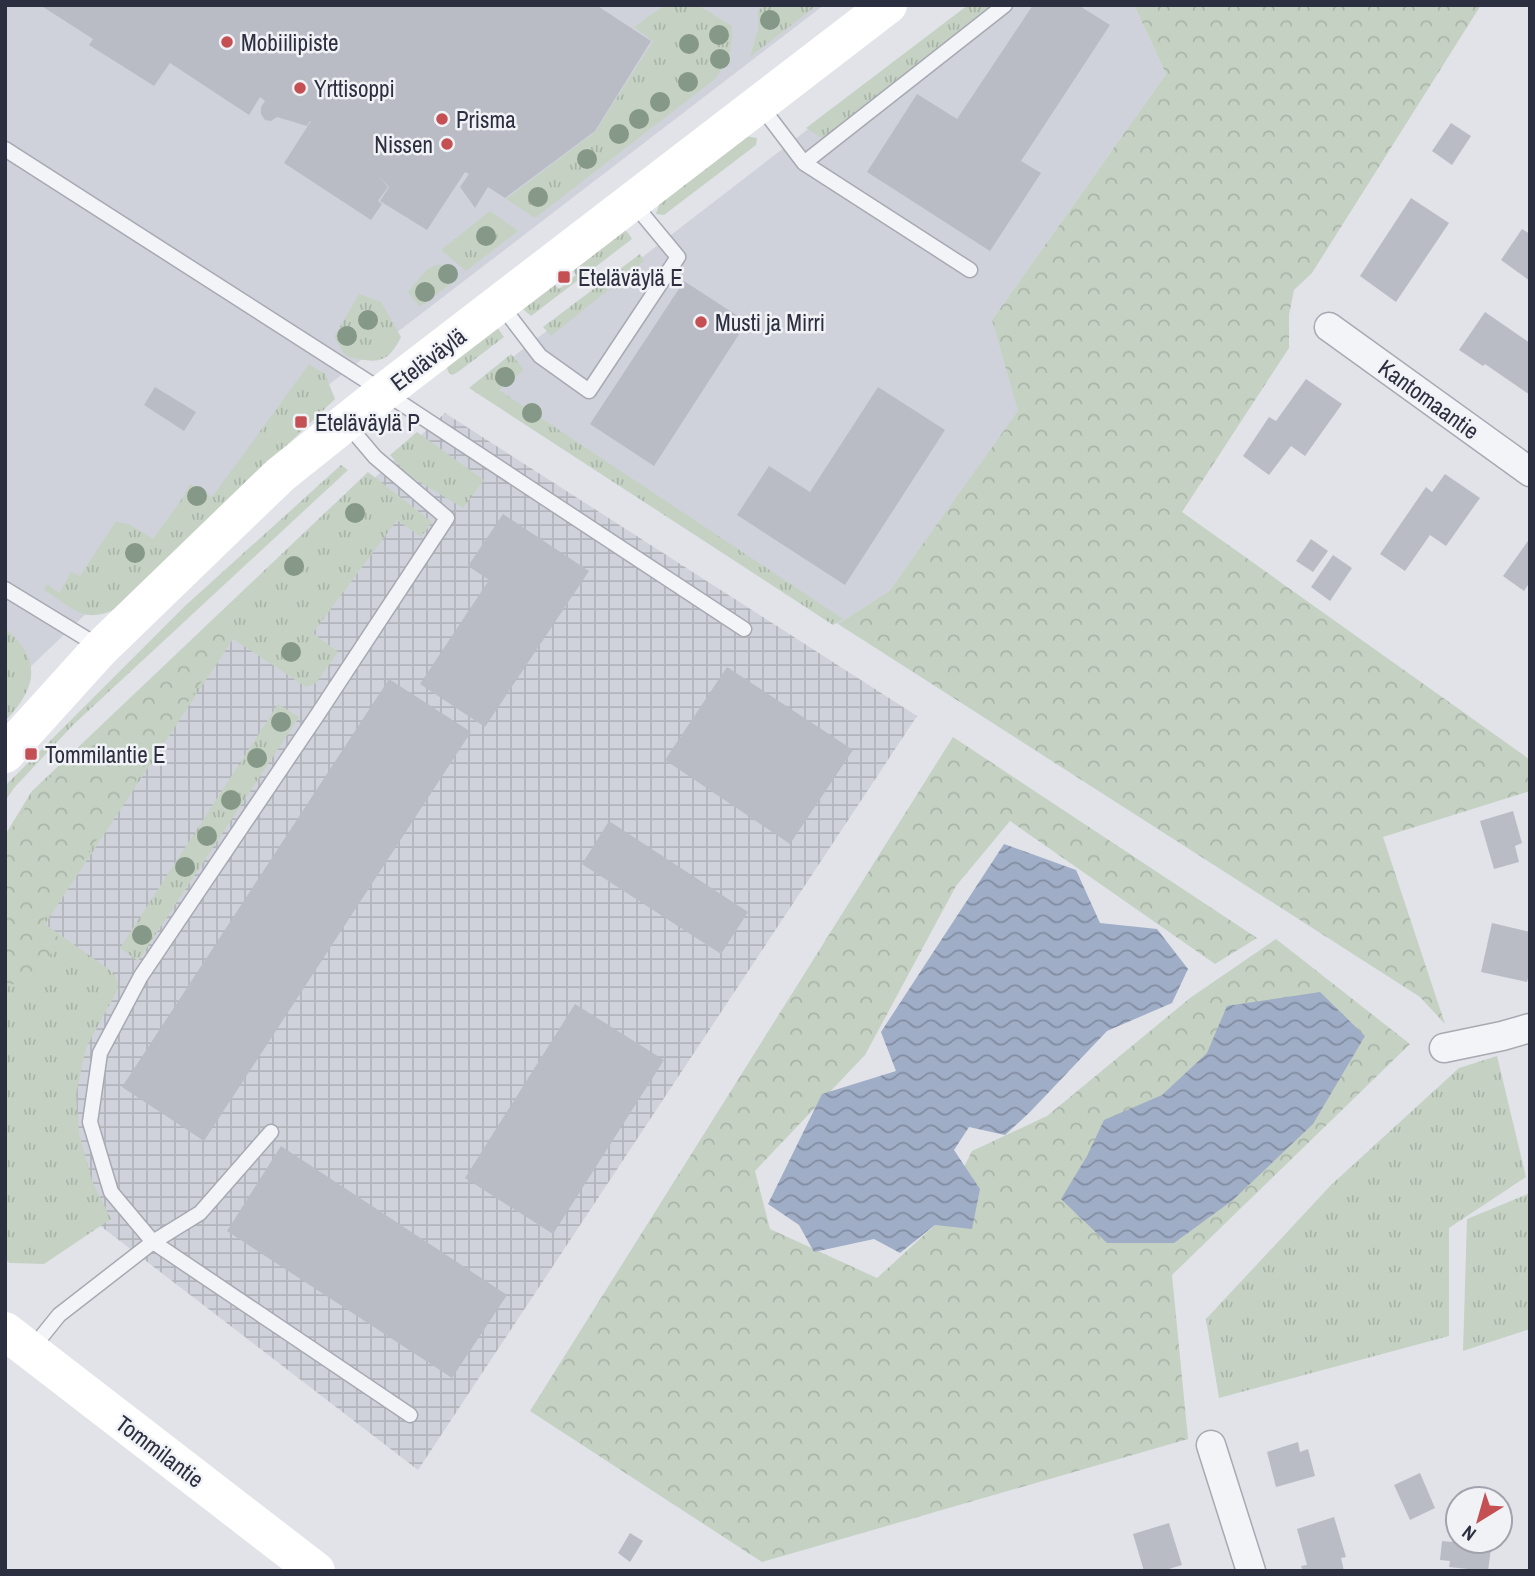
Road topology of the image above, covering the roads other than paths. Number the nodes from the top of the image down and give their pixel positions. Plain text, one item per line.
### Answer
1 (888, 5) edge
2 (1004, 5) edge
3 (759, 104) junction
4 (5, 149) edge
5 (804, 163) junction
6 (632, 201) junction
7 (970, 270) dead end
8 (500, 304) junction
9 (1329, 327) dead end
10 (384, 392) junction
11 (346, 423) junction
12 (1530, 472) edge
13 (5, 589) edge
14 (744, 629) dead end
15 (101, 648) junction
16 (5, 754) edge
17 (1530, 1028) edge
18 (1444, 1048) dead end
19 (271, 1132) dead end
20 (153, 1242) junction
21 (18, 1341) edge
22 (410, 1415) dead end
23 (1211, 1445) dead end
24 (316, 1571) edge
25 (1251, 1571) edge

1 - 3 main road, Eteläväylä
2 - 5 lane
3 - 5 lane
3 - 6 main road, Eteläväylä
4 - 10 lane
5 - 7 lane
6 - 8 main road, Eteläväylä
6 - 8 lane
8 - 10 main road, Eteläväylä
9 - 12 street, Kantomaantie
10 - 11 main road, Eteläväylä
10 - 14 lane
11 - 15 main road, Eteläväylä
11 - 20 lane
13 - 15 lane
15 - 16 main road, Eteläväylä
17 - 18 street
19 - 20 lane
20 - 21 lane
20 - 22 lane
21 - 24 main road, Tommilantie
23 - 25 street

